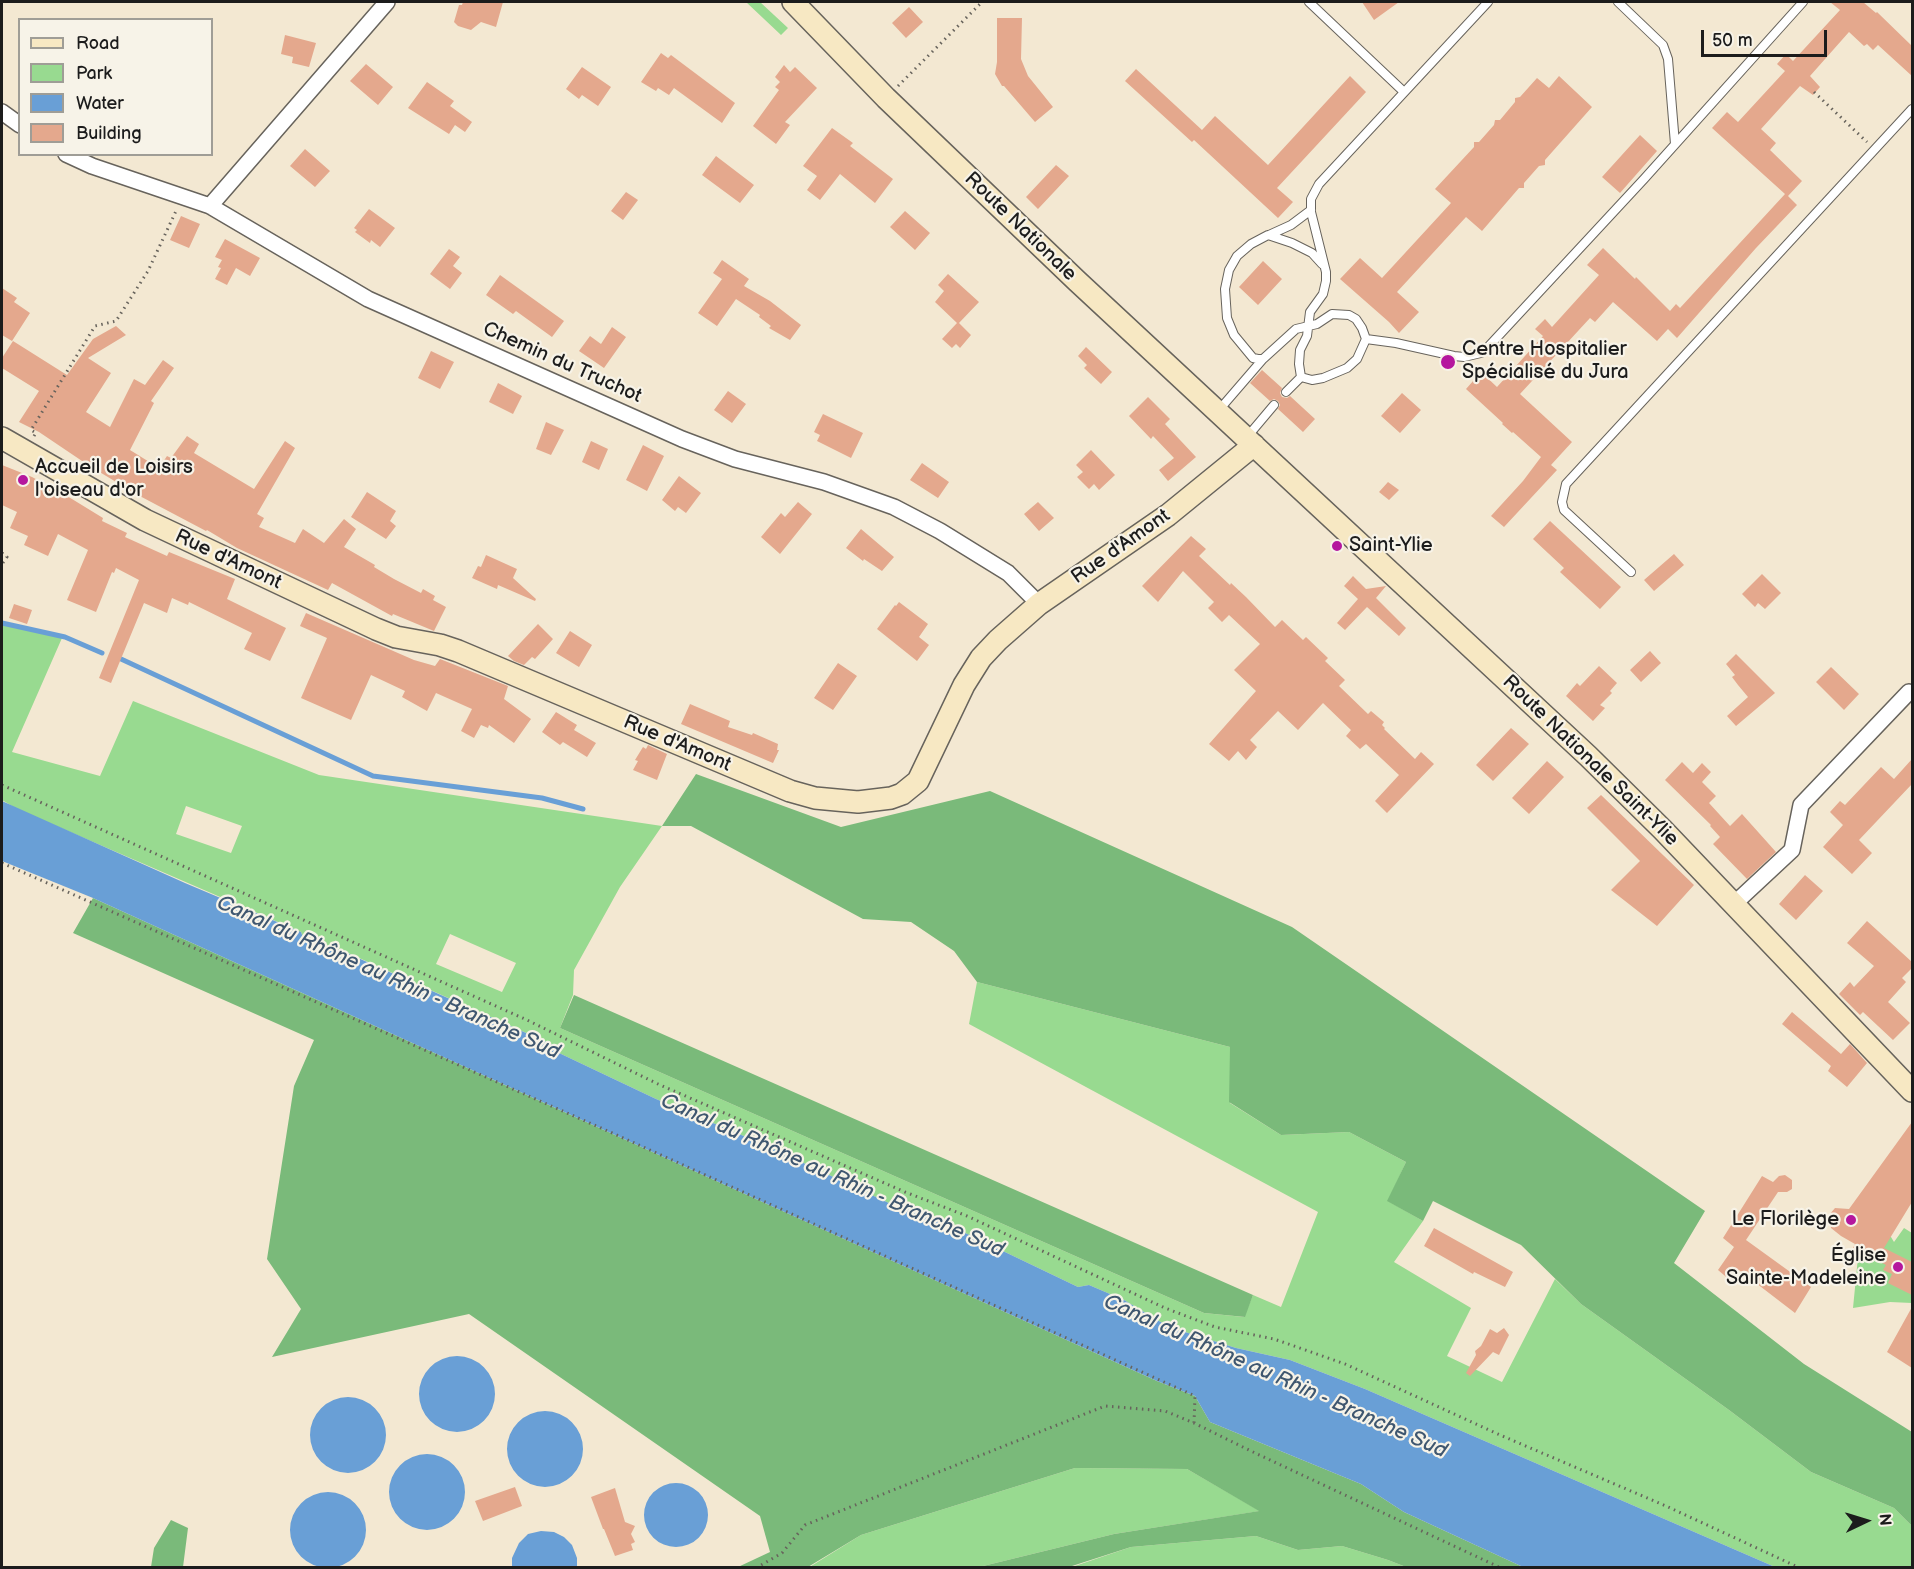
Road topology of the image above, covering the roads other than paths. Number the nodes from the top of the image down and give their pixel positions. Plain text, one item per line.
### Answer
1 (387, 2) edge
2 (793, 2) edge
3 (1309, 2) edge
4 (1488, 2) edge
5 (1618, 2) edge
6 (1803, 2) edge
7 (1404, 92) junction
8 (1912, 109) edge
9 (2, 112) edge
10 (18, 124) edge
11 (1675, 144) junction
12 (70, 156) edge
13 (210, 206) junction
14 (1311, 210) junction
15 (1268, 235) junction
16 (1324, 265) junction
17 (1308, 325) junction
18 (1366, 339) junction
19 (1263, 358) junction
20 (1301, 377) junction
21 (1286, 392) dead end
22 (1274, 405) dead end
23 (1218, 412) junction
24 (2, 438) edge
25 (1250, 441) junction
26 (1631, 572) dead end
27 (1039, 604) junction
28 (1909, 692) dead end
29 (1734, 904) junction
30 (1909, 1082) edge

1 - 13 street
2 - 23 main road, Route Nationale
3 - 7 lane
4 - 7 lane
5 - 11 lane
6 - 11 lane
7 - 14 lane
8 - 26 lane
9 - 10 street
11 - 18 lane
12 - 13 street, Chemin du Truchot
13 - 27 street, Chemin du Truchot
14 - 15 lane
14 - 16 lane
15 - 16 lane
15 - 19 lane
16 - 17 lane
17 - 18 lane
17 - 19 lane
17 - 20 lane
18 - 20 lane
19 - 23 lane
20 - 21 lane
22 - 25 lane
23 - 25 main road, Route Nationale
24 - 27 main road, Rue d'Amont
25 - 27 main road, Rue d'Amont
25 - 29 main road, Route Nationale Saint-Ylie
28 - 29 street
29 - 30 main road, Route Nationale Saint-Ylie

